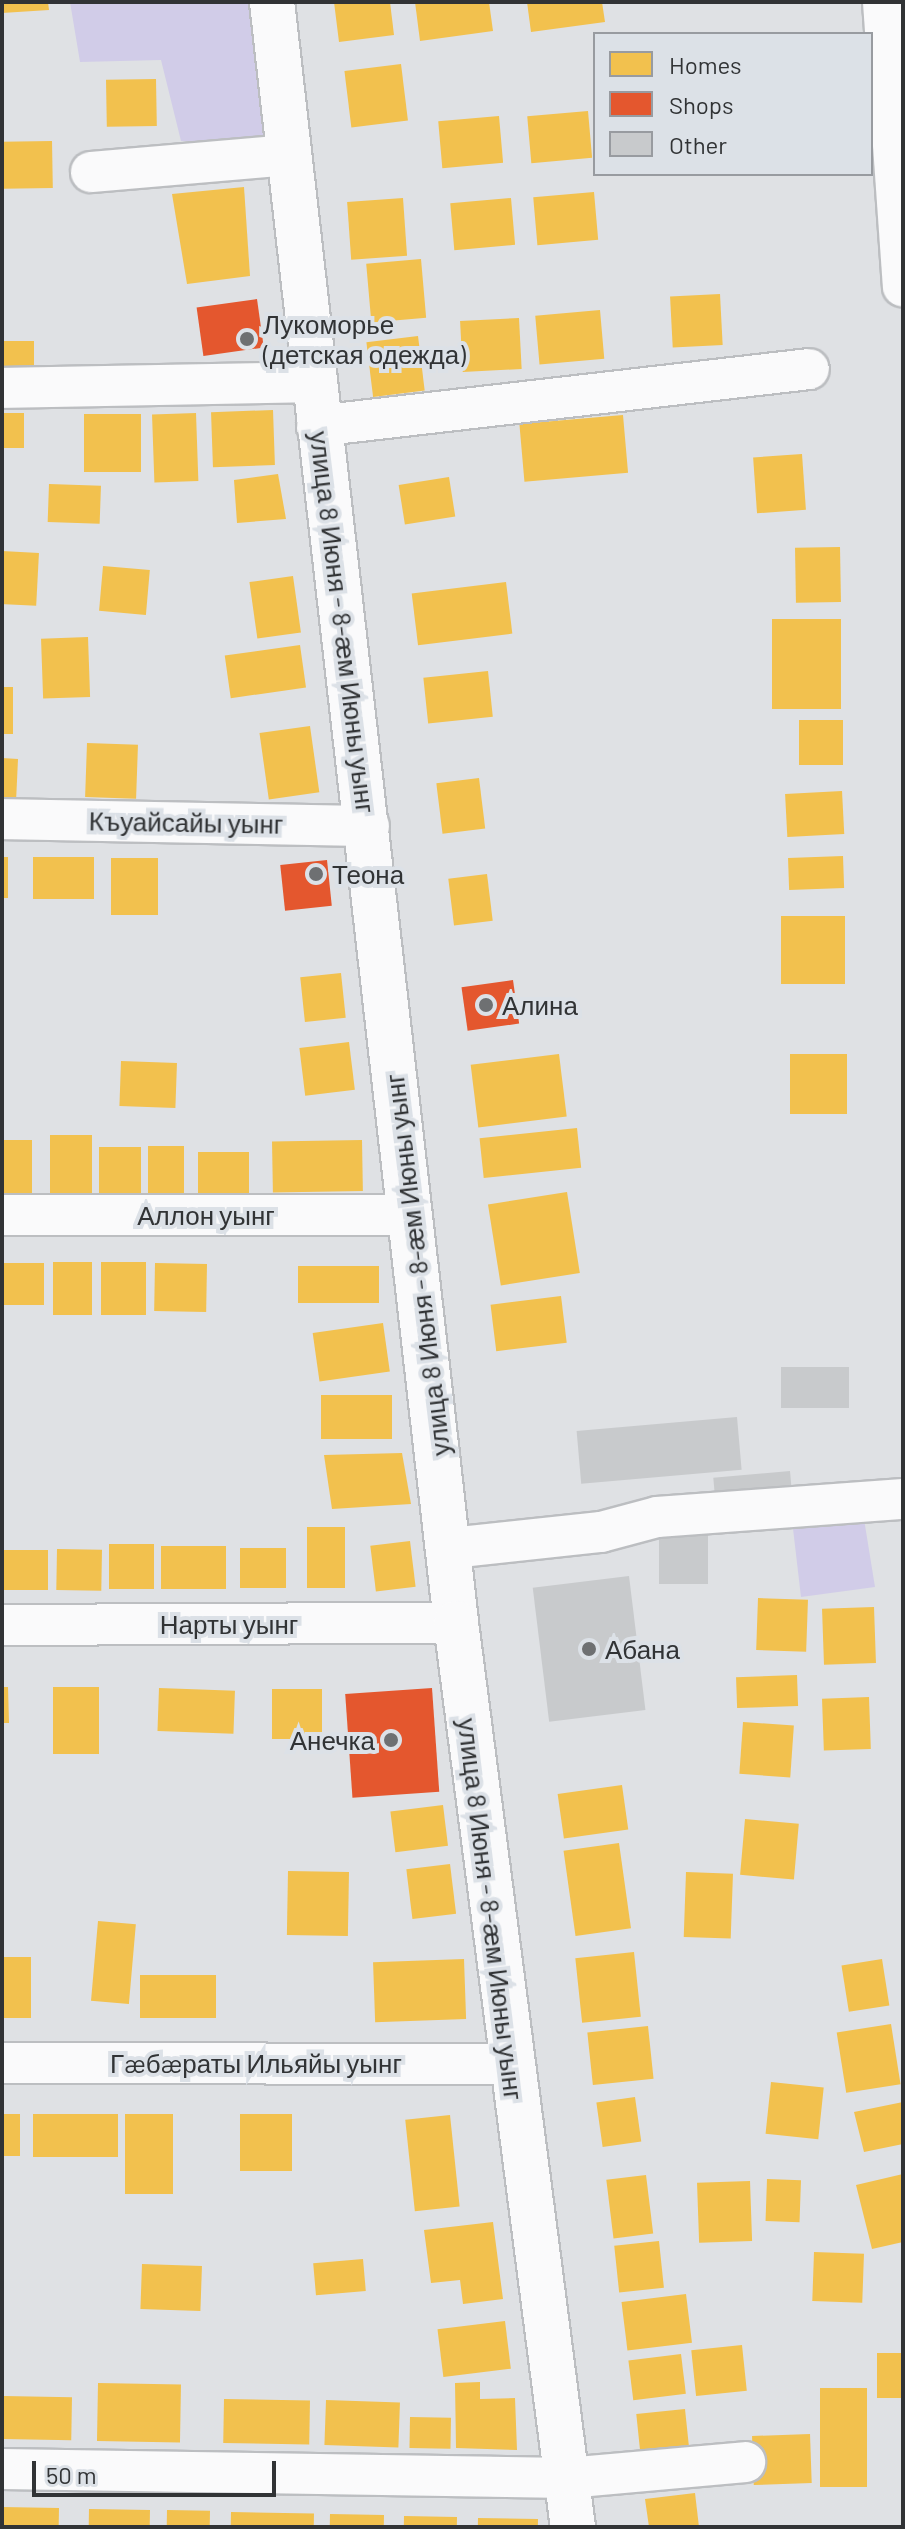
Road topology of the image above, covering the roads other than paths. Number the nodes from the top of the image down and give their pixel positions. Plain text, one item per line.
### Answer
1 (272, 2) edge
2 (883, 2) edge
3 (289, 155) junction
4 (91, 172) dead end
5 (902, 236) edge
6 (903, 286) edge
7 (809, 369) dead end
8 (313, 382) junction
9 (2, 388) edge
10 (317, 426) junction
11 (2, 819) edge
12 (369, 826) junction
13 (2, 1215) edge
14 (409, 1215) junction
15 (903, 1499) edge
16 (451, 1548) junction
17 (456, 1623) junction
18 (2, 1625) edge
19 (2, 2063) edge
20 (509, 2064) junction
21 (745, 2462) dead end
22 (2, 2469) edge
23 (567, 2478) junction
24 (573, 2527) edge

1 - 3 highway, улица 8 Июня - 8-ӕм Июны уынг
2 - 5 street
3 - 4 street
3 - 8 highway, улица 8 Июня - 8-ӕм Июны уынг
5 - 6 street
7 - 10 street
8 - 9 street
8 - 10 highway, улица 8 Июня - 8-ӕм Июны уынг
10 - 12 highway, улица 8 Июня - 8-ӕм Июны уынг
11 - 12 street, Къуайсайы уынг
12 - 14 highway, улица 8 Июня - 8-ӕм Июны уынг
13 - 14 street, Аллон уынг
14 - 16 highway, улица 8 Июня - 8-ӕм Июны уынг
15 - 16 street
16 - 17 highway, улица 8 Июня - 8-ӕм Июны уынг
17 - 18 street, Нарты уынг
17 - 20 highway, улица 8 Июня - 8-ӕм Июны уынг
19 - 20 street, Гæбæраты Ильяйы уынг
20 - 23 highway, улица 8 Июня - 8-ӕм Июны уынг
21 - 23 street
22 - 23 street
23 - 24 highway, улица 8 Июня - 8-ӕм Июны уынг

